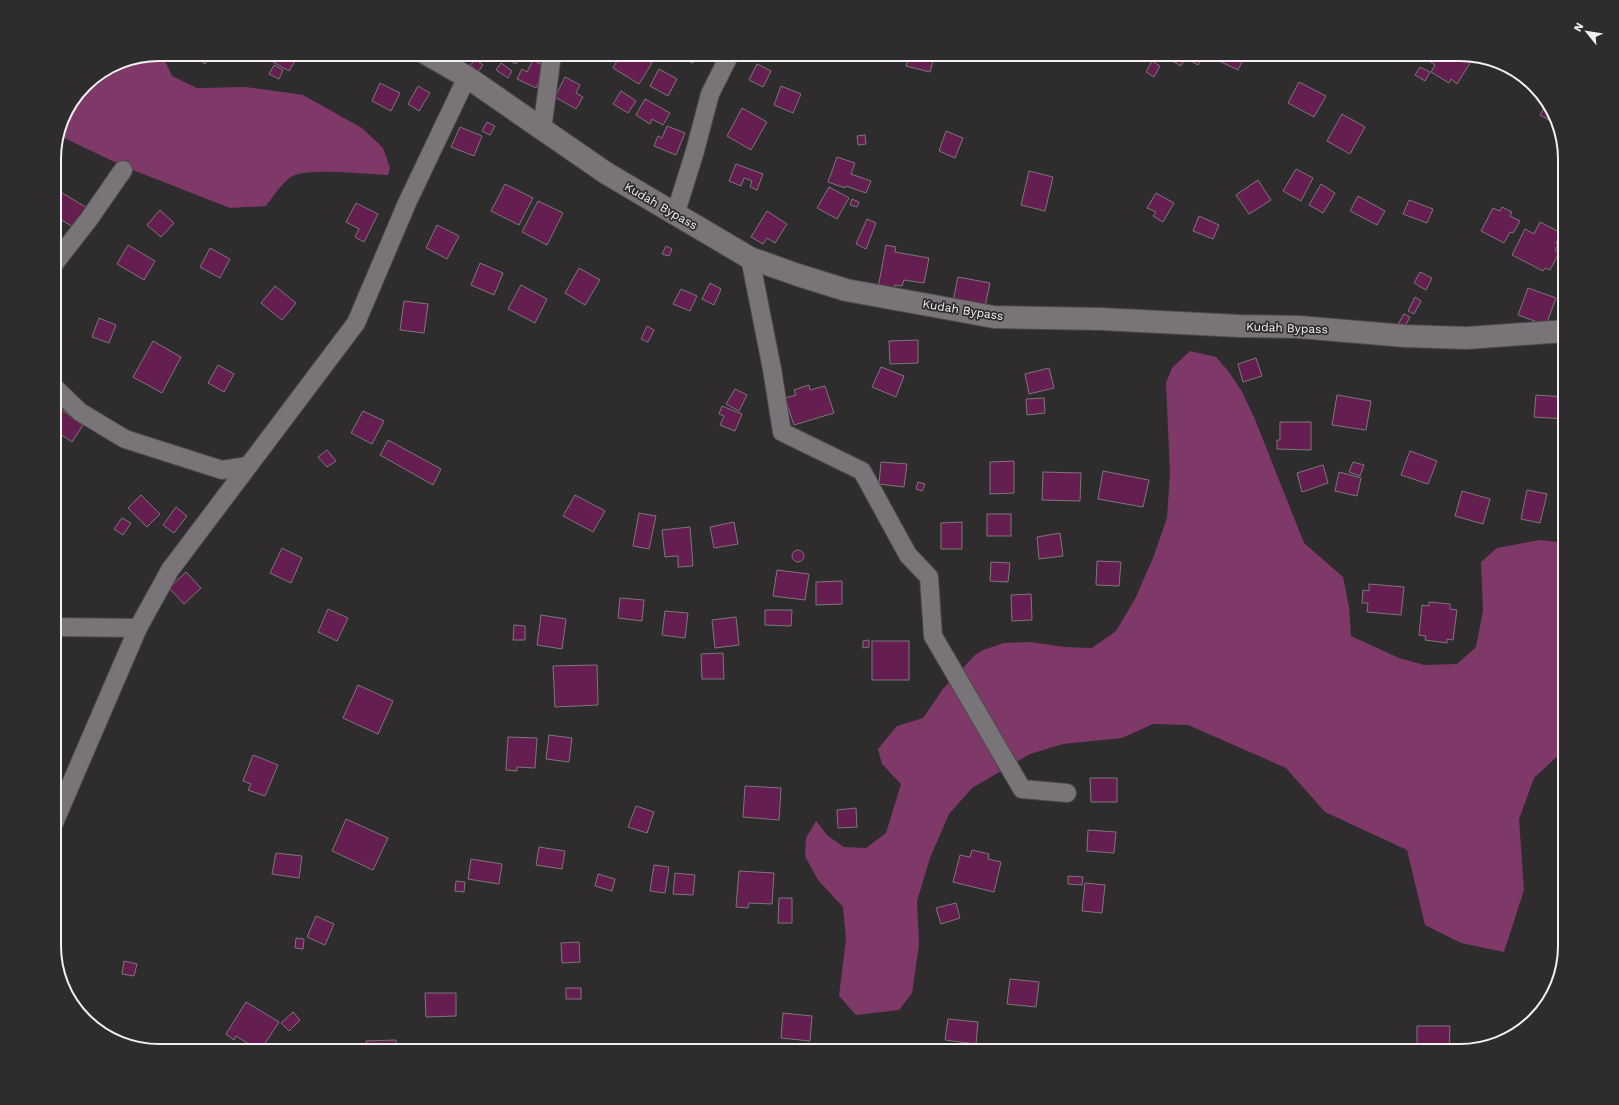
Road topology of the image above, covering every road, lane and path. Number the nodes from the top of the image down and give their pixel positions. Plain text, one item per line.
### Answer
1 (439, 61) edge
2 (551, 61) edge
3 (726, 61) edge
4 (467, 77) junction
5 (542, 130) junction
6 (123, 170) dead end
7 (675, 214) junction
8 (61, 255) edge
9 (750, 258) junction
10 (1558, 332) edge
11 (61, 394) edge
12 (248, 466) junction
13 (61, 628) edge
14 (138, 628) junction
15 (1067, 793) dead end
16 (61, 807) edge

1 - 4 street, Kudah Bypass
2 - 5 street
3 - 7 street
4 - 5 street, Kudah Bypass
4 - 12 street
5 - 7 street, Kudah Bypass
6 - 8 street
7 - 9 street, Kudah Bypass
9 - 10 street, Kudah Bypass
9 - 15 street
11 - 12 street
12 - 14 street
13 - 14 street
14 - 16 street

